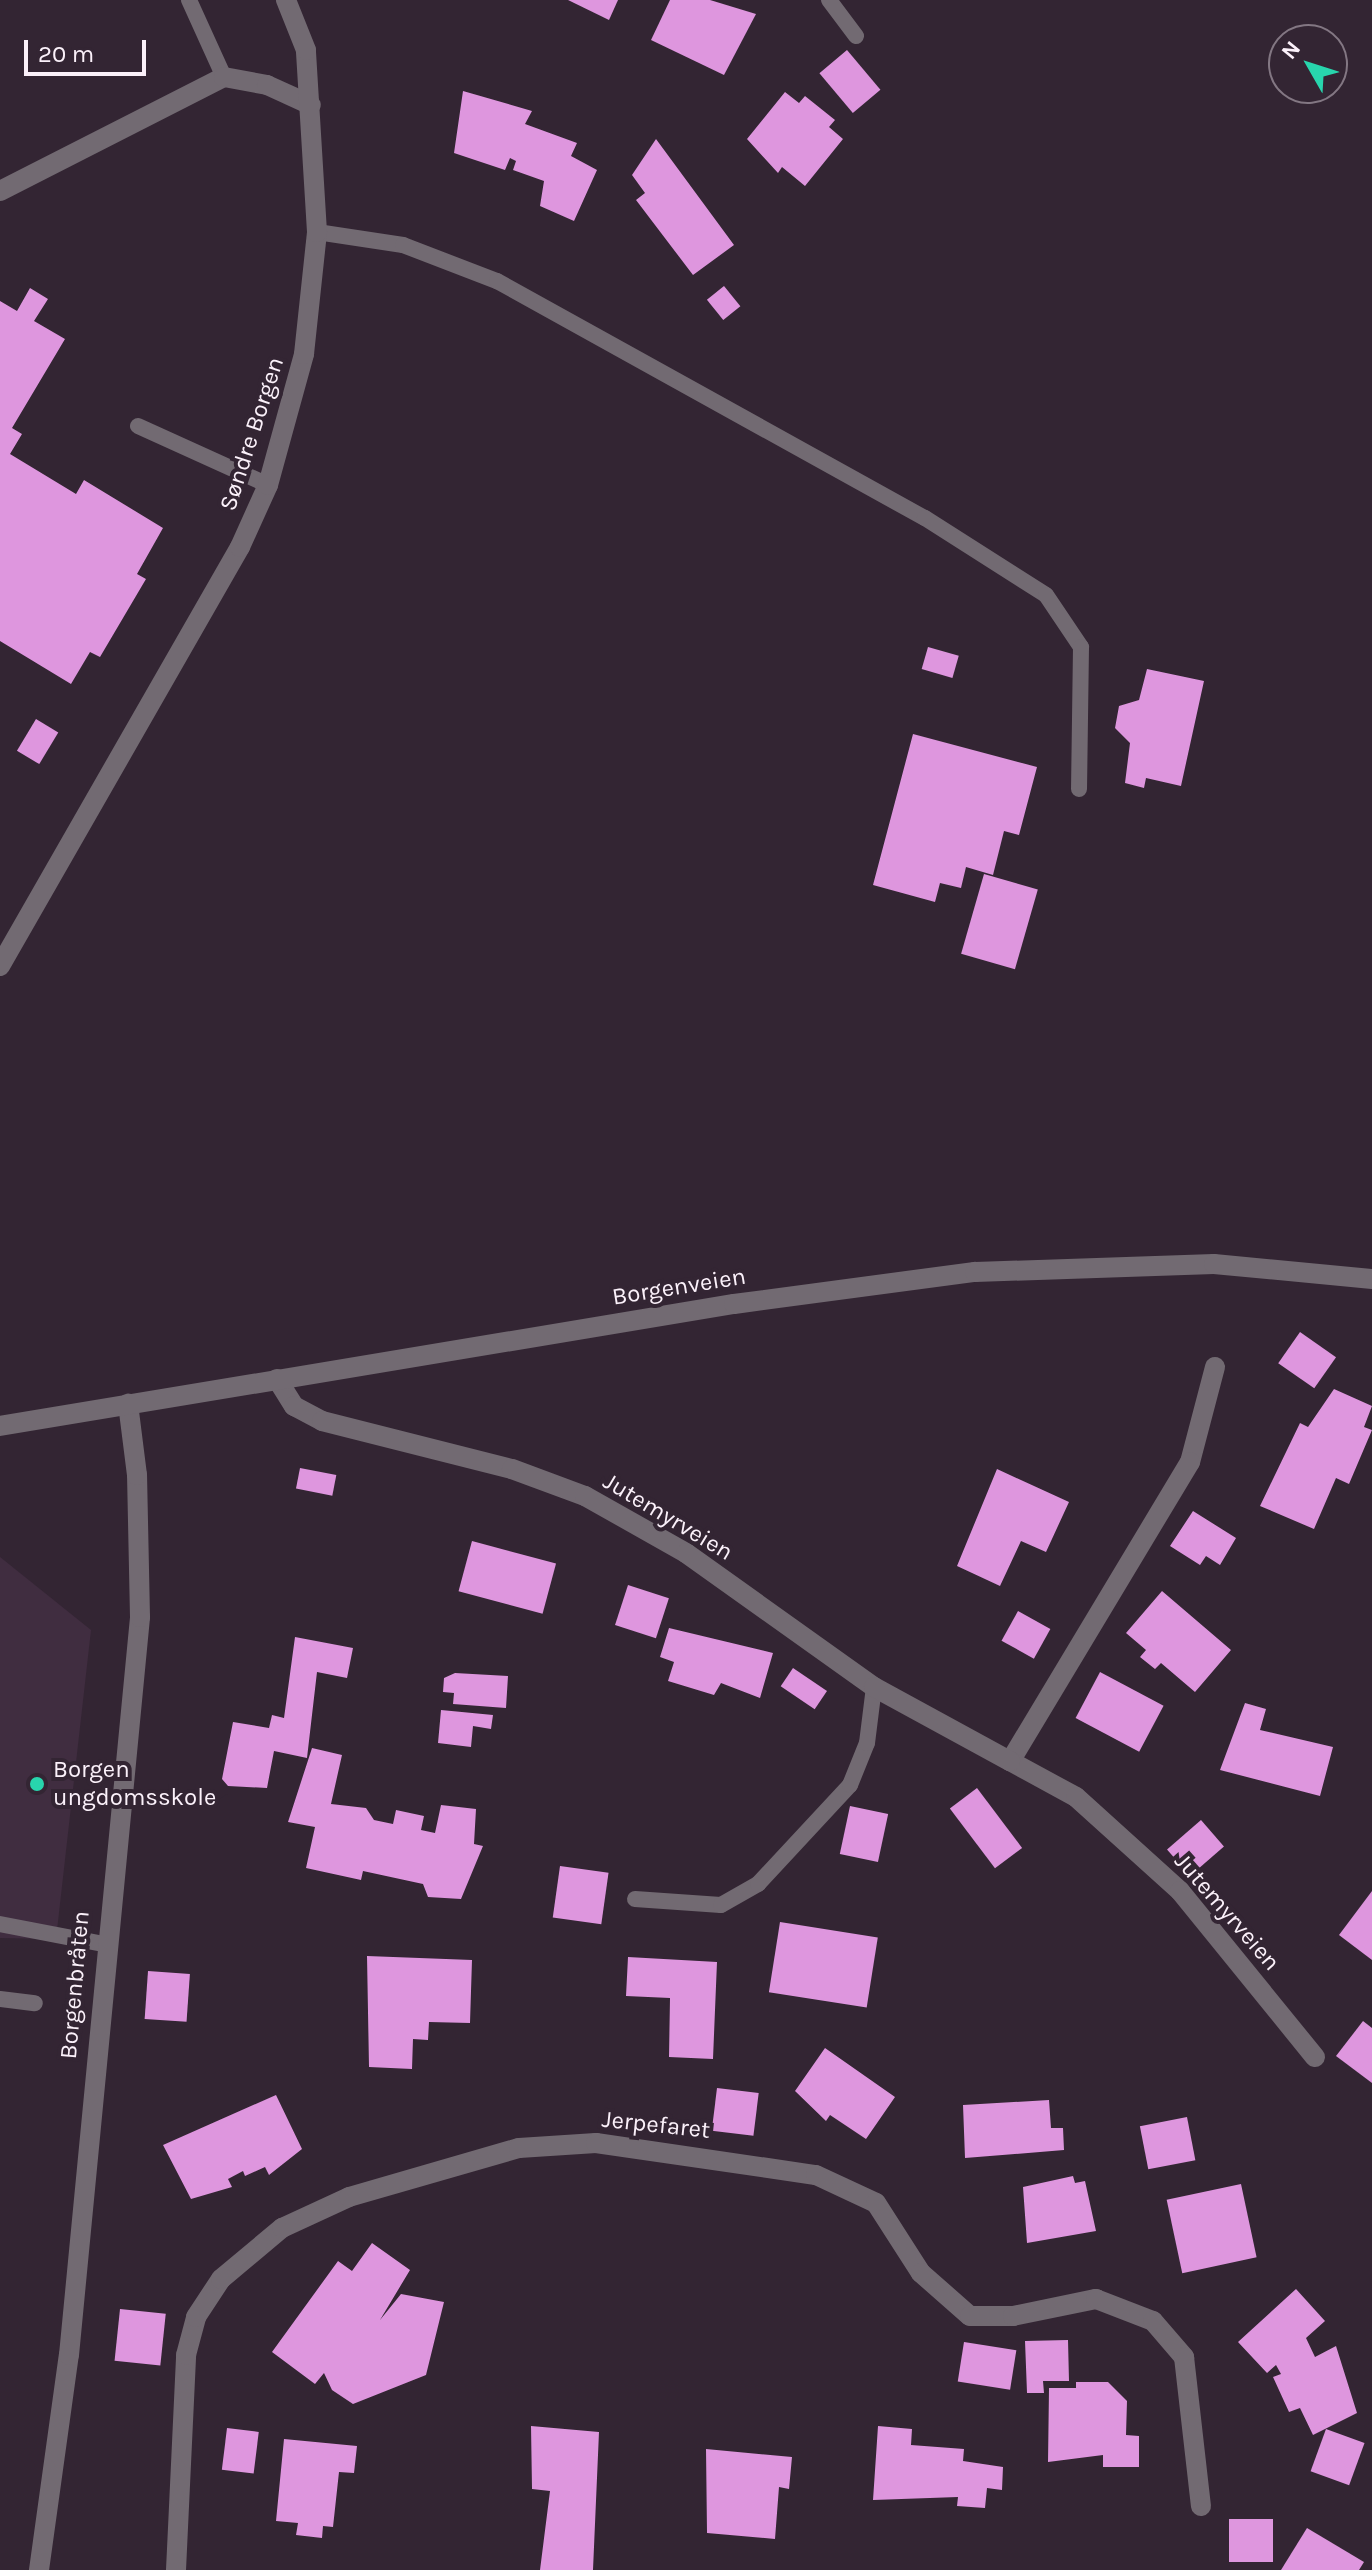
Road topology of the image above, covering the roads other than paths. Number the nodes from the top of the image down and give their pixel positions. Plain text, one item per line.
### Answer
1 (189, 0) edge
2 (286, 0) edge
3 (829, 0) edge
4 (856, 36) dead end
5 (224, 77) junction
6 (311, 105) junction
7 (0, 191) edge
8 (317, 232) junction
9 (138, 426) dead end
10 (268, 485) junction
11 (1079, 789) dead end
12 (0, 966) edge
13 (1372, 1279) edge
14 (1215, 1367) dead end
15 (277, 1379) junction
16 (128, 1404) junction
17 (0, 1426) edge
18 (874, 1687) junction
19 (1010, 1761) junction
20 (635, 1899) dead end
21 (0, 1924) edge
22 (104, 1944) junction
23 (0, 1999) edge
24 (35, 2003) dead end
25 (1315, 2057) dead end
26 (1201, 2506) dead end
27 (39, 2570) edge
28 (176, 2570) edge

1 - 5 lane
2 - 6 street, Søndre Borgen
3 - 4 lane
5 - 6 street
5 - 7 street
6 - 8 street, Søndre Borgen
8 - 10 street, Søndre Borgen
8 - 11 lane
9 - 10 lane
10 - 12 street, Søndre Borgen
13 - 15 street, Borgenveien
14 - 19 street
15 - 16 street, Borgenveien
15 - 18 street, Jutemyrveien
16 - 17 street, Borgenveien
16 - 22 street, Borgenbråten
18 - 19 street, Jutemyrveien
18 - 20 lane
19 - 25 street, Jutemyrveien
21 - 22 lane
22 - 27 street, Borgenbråten
23 - 24 lane
26 - 28 street, Jerpefaret

